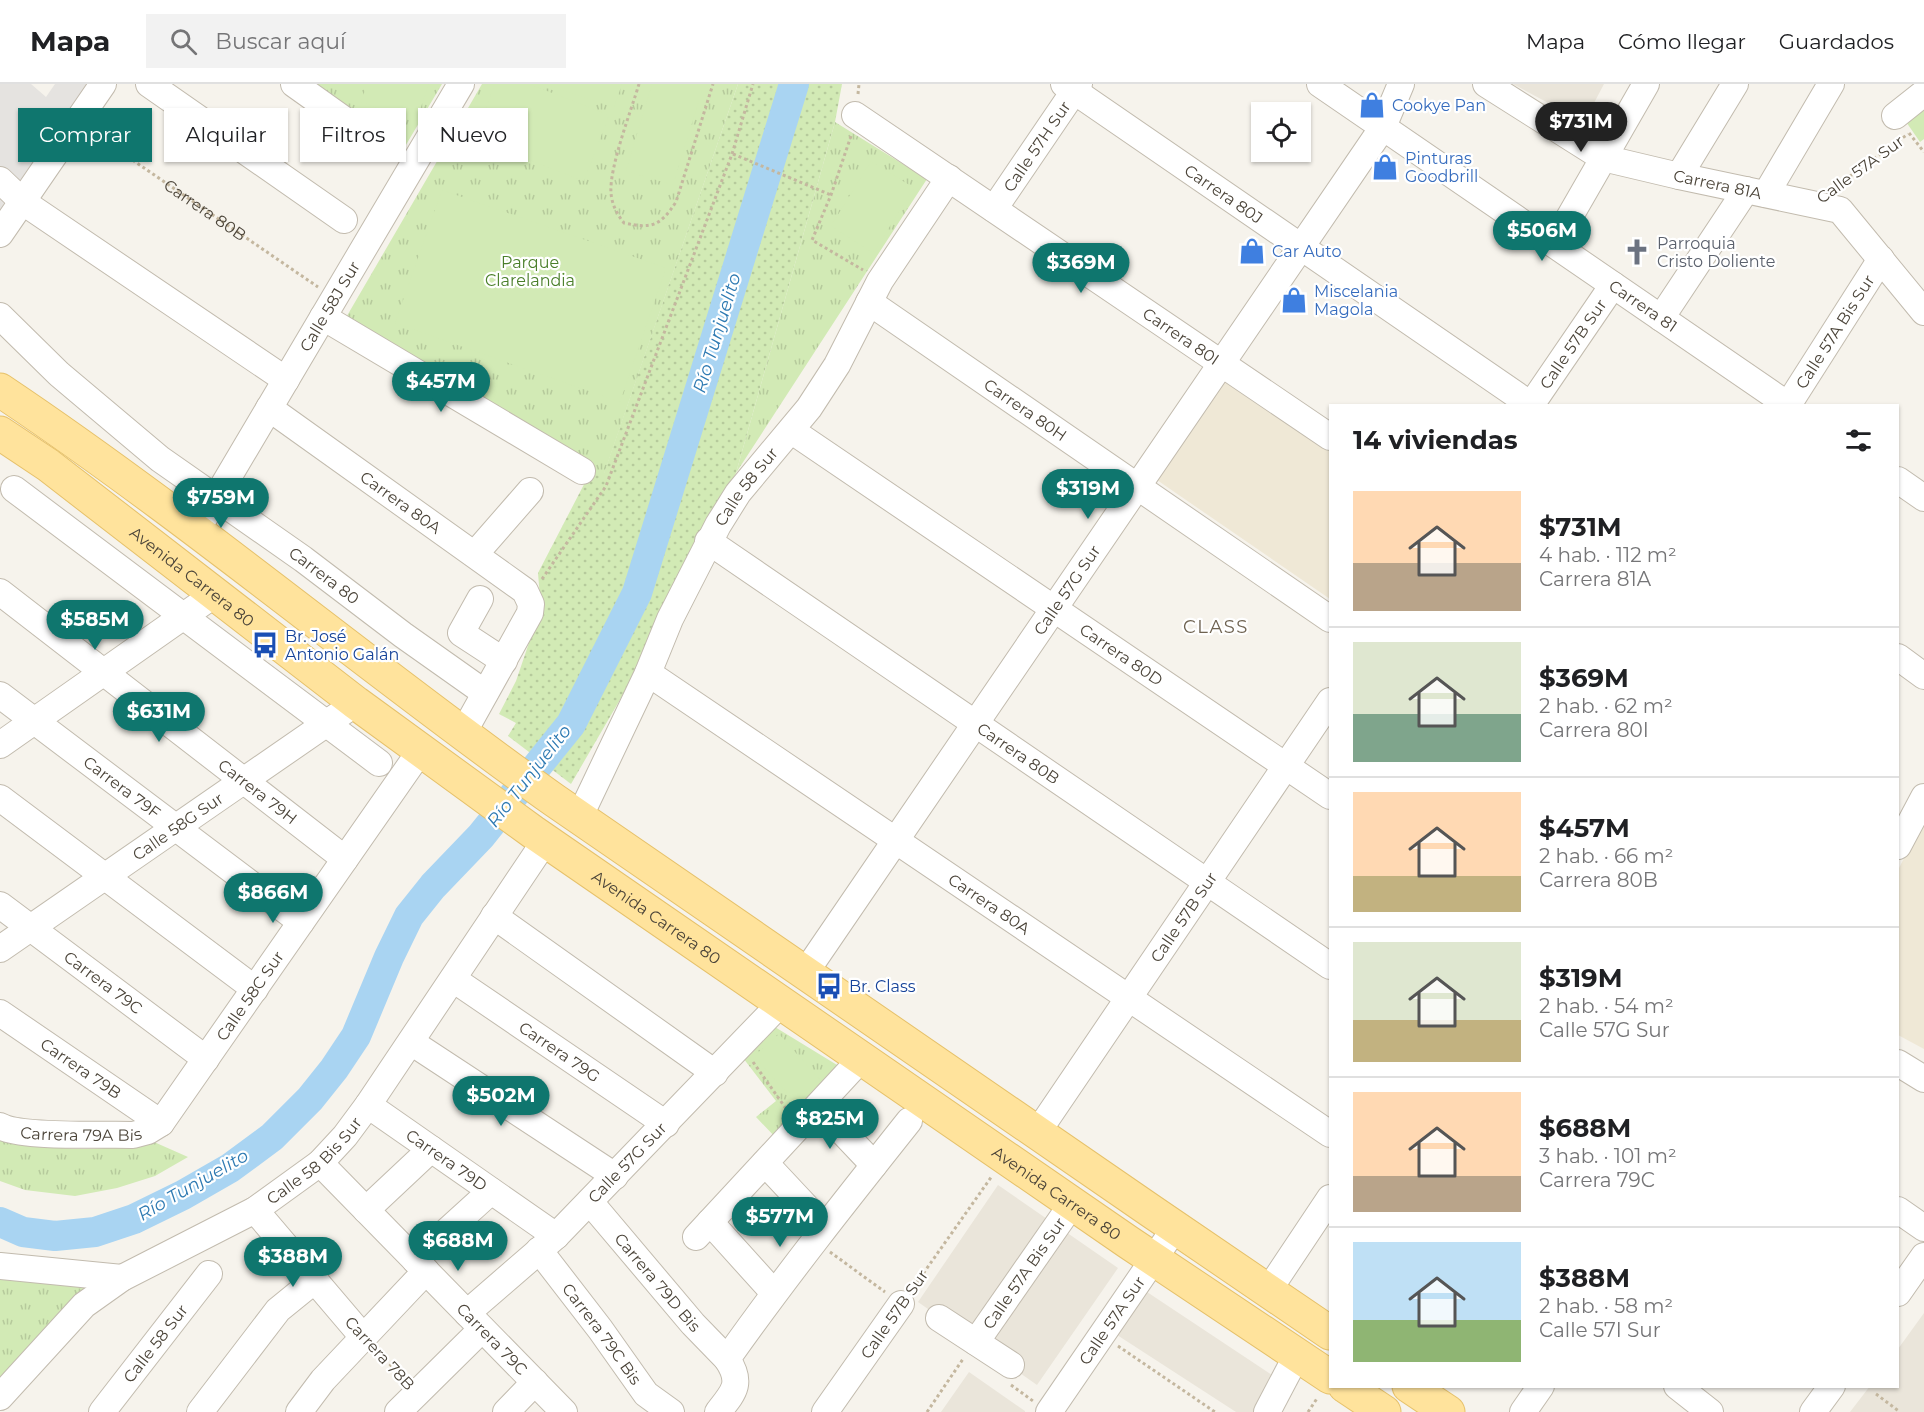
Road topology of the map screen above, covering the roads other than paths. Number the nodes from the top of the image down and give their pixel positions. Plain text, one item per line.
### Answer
1 (103, 84) edge
2 (149, 84) edge
3 (294, 84) edge
4 (461, 84) edge
5 (1320, 84) edge
6 (1401, 84) edge
7 (1486, 84) edge
8 (1646, 84) edge
9 (1735, 84) edge
10 (1831, 84) edge
11 (1073, 86) edge
12 (1924, 93) edge
13 (328, 108) edge
14 (855, 115) road end
15 (1902, 124) road end
16 (1383, 127) junction
17 (1603, 158) junction
18 (1679, 177) junction
19 (949, 178) junction
20 (0, 180) edge
21 (1756, 192) junction
22 (23, 202) junction
23 (994, 208) junction
24 (344, 220) dead end
25 (0, 234) edge
26 (1554, 244) junction
27 (1301, 247) junction
28 (1881, 260) junction
29 (1613, 285) junction
30 (875, 291) junction
31 (328, 308) junction
32 (1924, 312) edge
33 (0, 316) edge
34 (1661, 318) junction
35 (1221, 363) junction
36 (285, 380) junction
37 (0, 390) edge
38 (1530, 404) edge
39 (1532, 404) edge
40 (1787, 404) edge
41 (1789, 404) edge
42 (269, 408) junction
43 (792, 431) junction
44 (0, 433) edge
45 (1329, 436) edge
46 (48, 465) junction
47 (582, 471) dead end
48 (1899, 481) edge
49 (1137, 486) junction
50 (530, 491) dead end
51 (7, 494) edge
52 (1924, 498) edge
53 (215, 499) junction
54 (197, 530) junction
55 (708, 542) junction
56 (475, 554) junction
57 (0, 592) edge
58 (215, 594) junction
59 (480, 599) dead end
60 (1054, 608) junction
61 (183, 616) junction
62 (1329, 618) edge
63 (1899, 658) edge
64 (504, 661) junction
65 (103, 672) junction
66 (648, 673) junction
67 (1924, 676) edge
68 (486, 693) junction
69 (0, 695) edge
70 (1329, 702) edge
71 (356, 703) junction
72 (34, 721) junction
73 (326, 723) junction
74 (975, 723) junction
75 (462, 735) junction
76 (0, 745) edge
77 (421, 750) junction
78 (379, 763) dead end
79 (1286, 766) junction
80 (243, 780) junction
81 (1329, 795) edge
82 (1924, 796) edge
83 (0, 798) edge
84 (566, 809) junction
85 (175, 828) junction
86 (1901, 832) edge
87 (539, 837) junction
88 (896, 840) junction
89 (345, 859) junction
90 (105, 877) junction
91 (1207, 882) junction
92 (0, 905) edge
93 (494, 916) junction
94 (301, 922) junction
95 (31, 928) junction
96 (0, 949) edge
97 (1329, 965) edge
98 (805, 973) junction
99 (453, 979) junction
100 (255, 989) junction
101 (1129, 998) junction
102 (781, 1003) junction
103 (0, 1013) edge
104 (411, 1042) junction
105 (206, 1059) junction
106 (861, 1059) junction
107 (1899, 1064) edge
108 (715, 1073) junction
109 (1924, 1079) edge
110 (368, 1105) junction
111 (818, 1106) junction
112 (909, 1121) dead end
113 (161, 1123) junction
114 (666, 1124) junction
115 (0, 1126) edge
116 (1037, 1133) junction
117 (1329, 1133) edge
118 (431, 1149) junction
119 (765, 1162) junction
120 (320, 1163) junction
121 (874, 1165) junction
122 (615, 1176) junction
123 (491, 1191) junction
124 (1329, 1200) edge
125 (590, 1202) junction
126 (1072, 1204) junction
127 (255, 1210) junction
128 (366, 1210) junction
129 (1899, 1211) edge
130 (824, 1226) junction
131 (1175, 1228) junction
132 (1924, 1228) edge
133 (548, 1243) junction
134 (1924, 1256) edge
135 (1154, 1260) junction
136 (0, 1266) edge
137 (421, 1266) junction
138 (209, 1274) dead end
139 (122, 1278) junction
140 (315, 1280) junction
141 (1268, 1291) junction
142 (1899, 1292) edge
143 (774, 1293) junction
144 (901, 1304) road end
145 (939, 1318) dead end
146 (475, 1321) junction
147 (1329, 1332) edge
148 (363, 1337) junction
149 (971, 1347) junction
150 (1297, 1355) junction
151 (727, 1359) junction
152 (1011, 1365) dead end
153 (1329, 1376) edge
154 (535, 1382) junction
155 (1348, 1388) edge
156 (1412, 1388) edge
157 (1539, 1388) edge
158 (1680, 1388) edge
159 (1831, 1388) edge
160 (0, 1397) edge
161 (0, 1405) edge
162 (1377, 1410) edge
163 (11, 1412) edge
164 (102, 1412) edge
165 (200, 1412) edge
166 (299, 1412) edge
167 (398, 1412) edge
168 (506, 1412) edge
169 (564, 1412) edge
170 (671, 1412) edge
171 (718, 1412) edge
172 (825, 1412) edge
173 (1049, 1412) edge
174 (1266, 1412) edge
175 (1448, 1412) edge
176 (1523, 1412) edge
177 (1710, 1412) edge
178 (1813, 1412) edge

1 - 22 street
2 - 24 street
3 - 13 street
4 - 31 street, Calle 58J Sur
5 - 16 street, Carrera 81
6 - 16 street, Calle 57G Sur
7 - 17 street, Carrera 81A
8 - 17 street
9 - 18 street
10 - 21 street
11 - 23 street, Calle 57H Sur
11 - 27 street, Carrera 80J
12 - 15 street, Calle 57A Sur
14 - 19 street, Carrera 80I
16 - 26 street, Carrera 81
16 - 27 street, Calle 57G Sur
17 - 18 street, Carrera 81A
17 - 26 street
18 - 21 street, Carrera 81A
19 - 23 street, Carrera 80I
19 - 30 street, Calle 58 Sur
20 - 22 street
21 - 28 street, Carrera 81A
21 - 34 street
22 - 25 street
22 - 36 street
23 - 35 street, Carrera 80I
26 - 29 street, Carrera 81
27 - 35 street, Calle 57G Sur
27 - 38 street, Carrera 80J
28 - 32 street, Carrera 81A
28 - 41 street, Calle 57A Bis Sur
29 - 34 street, Carrera 81
29 - 39 street, Calle 57B Sur
30 - 43 street, Calle 58 Sur
30 - 49 street, Carrera 80H
31 - 36 street, Calle 58J Sur
31 - 47 street
33 - 53 street, Carrera 80
34 - 40 street, Carrera 81
35 - 45 street, Carrera 80I
35 - 49 street, Calle 57G Sur
36 - 42 street, Calle 58J Sur
37 - 54 main road
42 - 53 street, Calle 58J Sur
42 - 56 street, Carrera 80A
43 - 55 street, Calle 58 Sur
43 - 60 street, Carrera 80D
44 - 46 main road, Avenida Carrera 80
46 - 51 street
46 - 58 main road, Avenida Carrera 80
48 - 52 street
49 - 60 street, Calle 57G Sur
49 - 62 street, Carrera 80H
50 - 56 street
51 - 61 street
53 - 54 street, Calle 58J Sur
53 - 68 street, Carrera 80
54 - 75 main road
55 - 66 street, Calle 58 Sur
55 - 74 street, Carrera 80B
56 - 64 street, Carrera 80A
57 - 65 street, Carrera 79H
58 - 61 street
58 - 71 main road, Avenida Carrera 80
59 - 64 street
60 - 74 street, Calle 57G Sur
60 - 79 street, Carrera 80D
61 - 65 street
61 - 73 street
63 - 67 street
64 - 68 street
65 - 72 street
65 - 80 street, Carrera 79H
66 - 84 street, Calle 58 Sur
66 - 88 street, Carrera 80A
68 - 75 street
69 - 72 street, Carrera 79F
70 - 79 street, Calle 57B Sur
71 - 73 street, Calle 58G Sur
71 - 77 main road, Avenida Carrera 80
72 - 76 street
72 - 85 street, Carrera 79F
73 - 78 street
73 - 80 street, Calle 58G Sur
74 - 88 street, Calle 57G Sur
74 - 91 street, Carrera 80B
75 - 84 main road
77 - 87 main road, Avenida Carrera 80
77 - 89 street, Calle 58C Sur
79 - 81 street, Carrera 80D
79 - 91 street, Calle 57B Sur
80 - 85 street, Calle 58G Sur
80 - 89 street, Carrera 79H
82 - 86 street
83 - 90 street
84 - 98 main road
85 - 90 street, Calle 58G Sur
85 - 94 street, Carrera 79F
87 - 93 street, Calle 58 Bis Sur
87 - 102 main road, Avenida Carrera 80
88 - 98 street, Calle 57G Sur
88 - 101 street, Carrera 80A
89 - 94 street, Calle 58C Sur
90 - 95 street, Calle 58G Sur
90 - 100 street
91 - 97 street, Carrera 80B
91 - 101 street, Calle 57B Sur
92 - 95 street, Carrera 79C
93 - 99 street, Calle 58 Bis Sur
93 - 108 street
94 - 100 street, Calle 58C Sur
95 - 96 street, Calle 58G Sur
95 - 105 street, Carrera 79C
98 - 116 main road
99 - 104 street, Calle 58 Bis Sur
99 - 114 street, Carrera 79G
100 - 105 street, Calle 58C Sur
101 - 116 street, Calle 57B Sur
101 - 117 street, Carrera 80A
102 - 106 main road, Avenida Carrera 80
102 - 108 street, Calle 57G Sur
103 - 113 street, Carrera 79B
104 - 110 street, Calle 58 Bis Sur
104 - 122 street
105 - 113 street, Calle 58C Sur
106 - 111 street
106 - 126 main road, Avenida Carrera 80
107 - 109 street
108 - 114 street, Calle 57G Sur
110 - 118 street, Carrera 79D
110 - 120 street, Calle 58 Bis Sur
111 - 119 street
111 - 121 street
112 - 121 street
113 - 115 street, Carrera 79A Bis
114 - 122 street, Calle 57G Sur
116 - 131 main road
118 - 123 street, Carrera 79D
118 - 128 street
119 - 130 street
119 - 143 street
120 - 127 street, Calle 58 Bis Sur
120 - 128 street, Carrera 79C
121 - 130 street
122 - 125 street, Calle 57G Sur
123 - 133 street, Carrera 79D
123 - 137 street
124 - 141 street
125 - 133 street, Calle 57G Sur
125 - 151 street, Carrera 79D Bis
126 - 135 main road, Avenida Carrera 80
126 - 149 street, Calle 57A Bis Sur
127 - 139 street, Calle 58 Bis Sur
127 - 140 street, Carrera 78B
128 - 137 street, Carrera 79C
129 - 132 street
130 - 143 street
131 - 135 street, Calle 57A Sur
131 - 141 main road
133 - 146 street, Calle 57G Sur
133 - 170 street, Carrera 79C Bis
134 - 142 street
135 - 150 main road, Avenida Carrera 80
135 - 173 street, Calle 57A Sur
136 - 139 street
137 - 146 street, Carrera 79C
137 - 148 street
138 - 164 street, Calle 58 Sur
139 - 160 street, Calle 58 Bis Sur
140 - 148 street, Carrera 78B
140 - 165 street
141 - 147 main road
143 - 151 street
144 - 172 street, Calle 57B Sur
145 - 149 street
146 - 154 street, Carrera 79C
146 - 167 street, Calle 57G Sur
148 - 166 street
149 - 152 street
150 - 153 main road, Avenida Carrera 80
150 - 174 street
151 - 171 street
154 - 168 street
154 - 169 street, Carrera 79C
155 - 162 main road
156 - 175 main road
157 - 176 street
158 - 177 street
159 - 178 street
161 - 163 street

